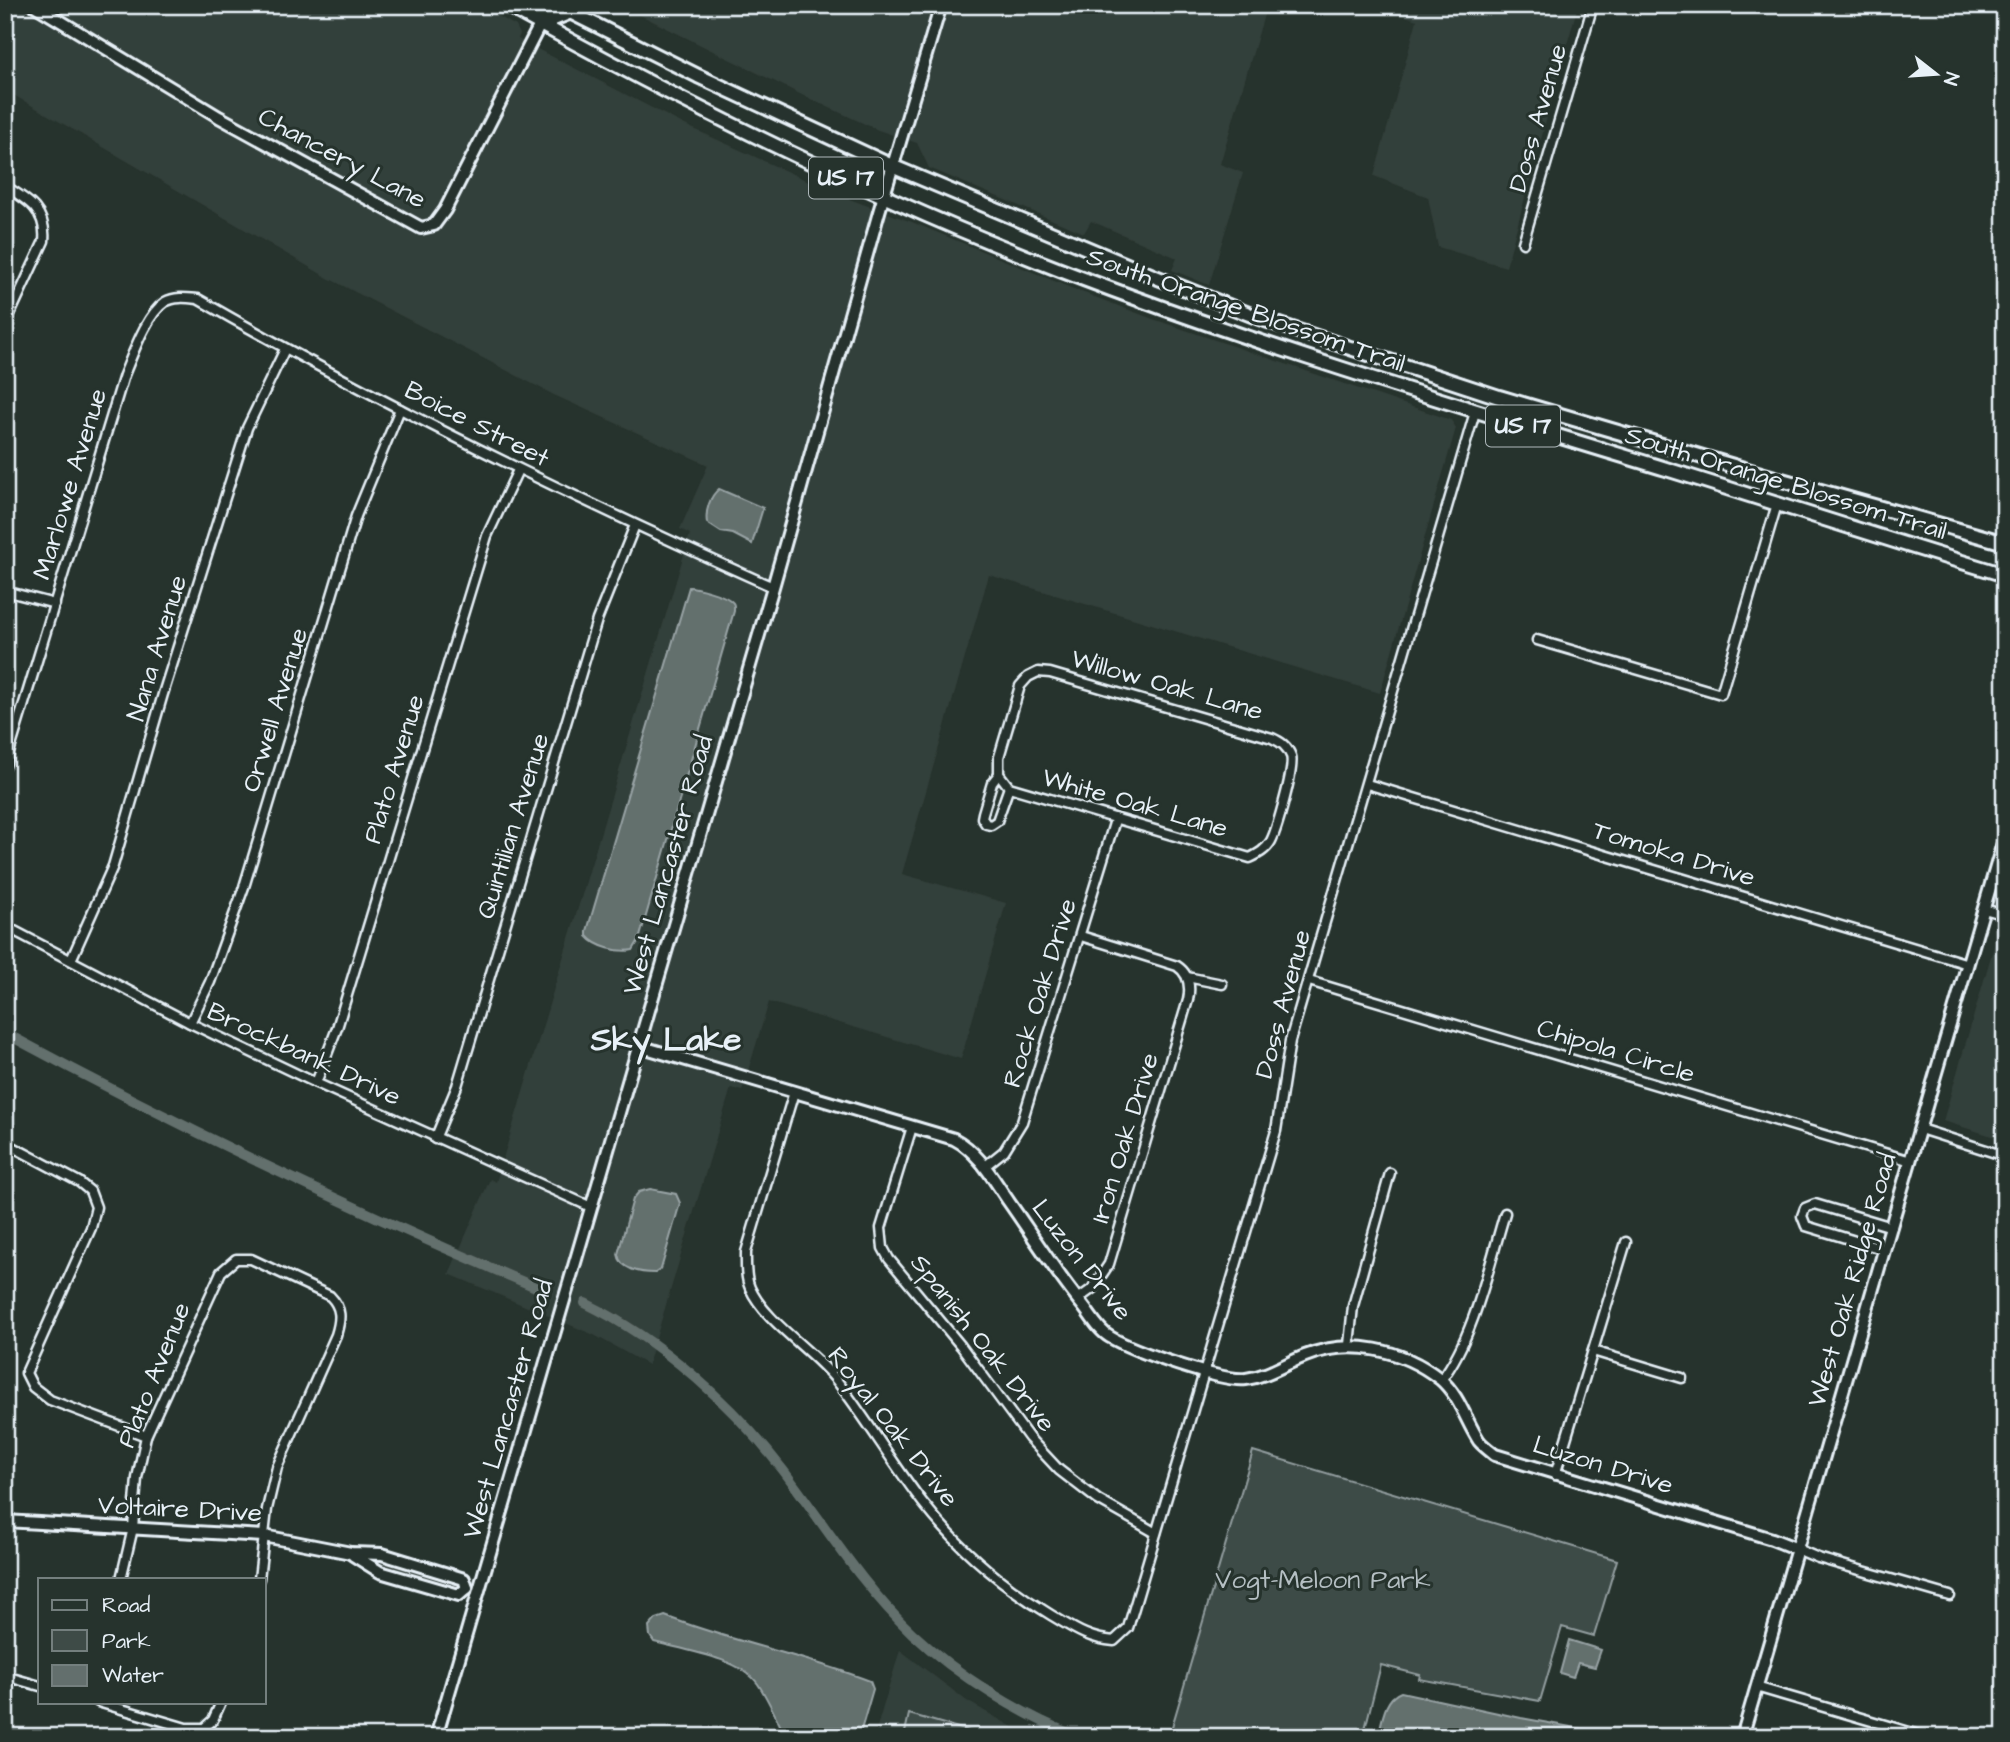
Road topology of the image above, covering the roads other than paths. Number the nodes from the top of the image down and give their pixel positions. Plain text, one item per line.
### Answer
1 (34, 5) edge
2 (506, 5) edge
3 (550, 5) edge
4 (556, 5) edge
5 (941, 5) edge
6 (1593, 5) edge
7 (573, 9) edge
8 (541, 25) junction
9 (894, 167) junction
10 (5, 186) edge
11 (884, 195) junction
12 (1523, 243) dead end
13 (166, 301) joint
14 (5, 325) edge
15 (1313, 336) junction
16 (1282, 348) junction
17 (285, 349) junction
18 (1499, 397) junction
19 (400, 409) junction
20 (1475, 412) junction
21 (518, 470) junction
22 (1777, 504) junction
23 (635, 526) junction
24 (2005, 543) edge
25 (2005, 575) edge
26 (773, 587) junction
27 (5, 591) edge
28 (55, 604) junction
29 (1536, 640) dead end
30 (5, 766) edge
31 (999, 774) junction
32 (1367, 785) junction
33 (1009, 787) junction
34 (1282, 806) joint
35 (1115, 820) junction
36 (2005, 836) edge
37 (1984, 909) junction
38 (2005, 915) edge
39 (5, 926) edge
40 (1081, 936) junction
41 (71, 960) junction
42 (1968, 964) junction
43 (1187, 977) junction
44 (1309, 981) junction
45 (1223, 984) dead end
46 (190, 1023) junction
47 (639, 1046) junction
48 (316, 1083) junction
49 (794, 1092) junction
50 (912, 1127) junction
51 (1920, 1129) junction
52 (435, 1139) junction
53 (5, 1148) edge
54 (2005, 1156) edge
55 (1911, 1161) junction
56 (984, 1167) junction
57 (1390, 1173) dead end
58 (591, 1207) junction
59 (1505, 1213) dead end
60 (1892, 1227) junction
61 (1626, 1242) dead end
62 (1885, 1250) junction
63 (1078, 1299) junction
64 (1349, 1345) junction
65 (1593, 1351) junction
66 (1203, 1371) junction
67 (1682, 1378) dead end
68 (1441, 1380) junction
69 (146, 1436) junction
70 (1555, 1475) junction
71 (5, 1521) edge
72 (134, 1528) junction
73 (1156, 1534) junction
74 (264, 1536) junction
75 (1797, 1549) junction
76 (351, 1553) junction
77 (121, 1578) edge
78 (259, 1578) edge
79 (472, 1590) junction
80 (1950, 1596) dead end
81 (1114, 1641) joint
82 (5, 1676) edge
83 (38, 1685) edge
84 (1756, 1687) junction
85 (105, 1704) edge
86 (220, 1704) edge
87 (436, 1737) edge
88 (1742, 1737) edge
89 (1926, 1737) edge

1 - 8 street, Chancery Lane
2 - 8 main road, South Orange Blossom Trail / US 17
3 - 8 street, Chancery Lane
4 - 7 main road, South Orange Blossom Trail / US 17
5 - 9 street, West Lancaster Road
6 - 12 street, Doss Avenue
7 - 8 street
7 - 9 main road, South Orange Blossom Trail / US 17
8 - 11 main road, South Orange Blossom Trail / US 17
9 - 11 street, West Lancaster Road
9 - 15 main road, South Orange Blossom Trail / US 17
10 - 14 street
11 - 16 main road, South Orange Blossom Trail / US 17
11 - 26 street, West Lancaster Road
13 - 17 street, Boice Street
13 - 28 street, Marlowe Avenue
15 - 16 main road
15 - 18 main road, South Orange Blossom Trail / US 17
16 - 20 main road, South Orange Blossom Trail / US 17
17 - 19 street, Boice Street
17 - 41 street, Nana Avenue
18 - 20 main road
18 - 24 main road, South Orange Blossom Trail / US 17
19 - 21 street, Boice Street
19 - 46 street, Orwell Avenue
20 - 22 main road, South Orange Blossom Trail / US 17
20 - 32 street, Doss Avenue
21 - 23 street, Boice Street
21 - 48 street, Plato Avenue
22 - 25 main road, South Orange Blossom Trail / US 17
22 - 29 street
23 - 26 street, Boice Street
23 - 52 street, Quintilian Avenue
26 - 47 street, West Lancaster Road
27 - 28 street
28 - 30 street, Marlowe Avenue
31 - 33 street, White Oak Lane
31 - 33 street
31 - 34 street, Willow Oak Lane
32 - 42 street, Tomoka Drive
32 - 44 street, Doss Avenue
33 - 35 street, White Oak Lane
34 - 35 street, White Oak Lane
35 - 40 street, Rock Oak Drive
36 - 37 street, West Oak Ridge Road
37 - 38 street
37 - 42 street, West Oak Ridge Road
39 - 41 street, Brockbank Drive
40 - 43 street
40 - 56 street, Rock Oak Drive
41 - 46 street, Brockbank Drive
42 - 51 street, West Oak Ridge Road
43 - 45 street
43 - 63 street, Iron Oak Drive
44 - 55 street, Chipola Circle
44 - 66 street, Doss Avenue
46 - 48 street, Brockbank Drive
47 - 49 street, Luzon Drive
47 - 58 street, West Lancaster Road
48 - 52 street, Brockbank Drive
49 - 50 street, Luzon Drive
49 - 81 street, Royal Oak Drive
50 - 56 street, Luzon Drive
50 - 73 street, Spanish Oak Drive
51 - 54 street
51 - 55 street, West Oak Ridge Road
52 - 58 street, Brockbank Drive
53 - 69 street
55 - 60 street, West Oak Ridge Road
56 - 63 street, Luzon Drive
57 - 64 street
58 - 79 street, West Lancaster Road
59 - 68 street
60 - 62 street, West Oak Ridge Road
60 - 62 street
61 - 65 street
62 - 75 street, West Oak Ridge Road
63 - 66 street, Luzon Drive
64 - 66 street, Luzon Drive
64 - 68 street, Luzon Drive
65 - 67 street
65 - 70 street
66 - 73 street, Doss Avenue
68 - 70 street, Luzon Drive
69 - 72 street, Plato Avenue
69 - 74 street, Plato Avenue
70 - 75 street, Luzon Drive
71 - 72 street, Voltaire Drive
72 - 74 street, Voltaire Drive
72 - 77 street, Plato Avenue
73 - 81 street, Doss Avenue
74 - 76 street, Voltaire Drive
74 - 78 street
75 - 80 street
75 - 84 street, West Oak Ridge Road
76 - 79 street, Voltaire Drive
76 - 79 street, Voltaire Drive
79 - 87 street, West Lancaster Road
82 - 83 street
84 - 88 street, West Oak Ridge Road
84 - 89 street
85 - 86 street

